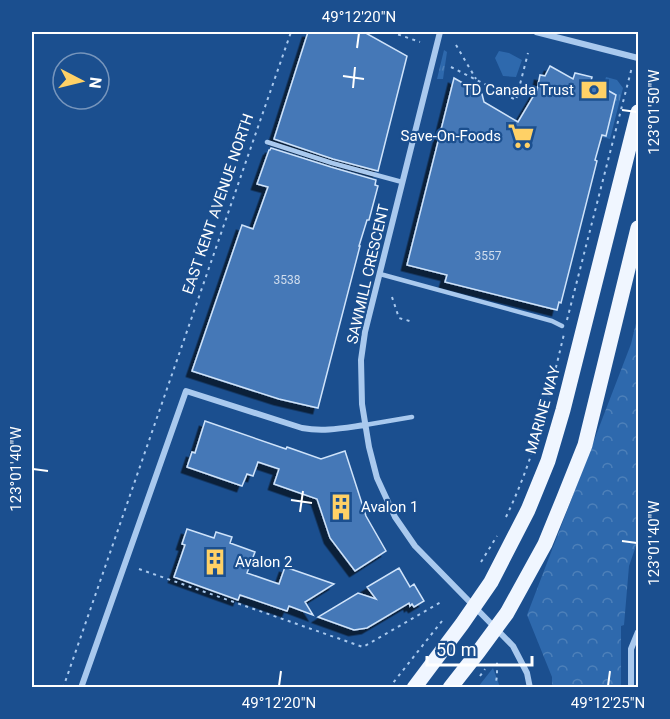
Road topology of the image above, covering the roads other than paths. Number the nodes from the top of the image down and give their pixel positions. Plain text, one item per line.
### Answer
1 (440, 32) edge
2 (536, 32) edge
3 (639, 58) edge
4 (639, 112) edge
5 (267, 142) dead end
6 (402, 182) junction
7 (639, 228) edge
8 (380, 274) junction
9 (562, 326) dead end
10 (412, 417) dead end
11 (365, 425) junction
12 (474, 607) junction
13 (496, 629) junction
14 (639, 632) edge
15 (81, 687) edge
16 (414, 687) edge
17 (450, 687) edge
18 (530, 687) edge
19 (631, 687) edge

1 - 6 street, SAWMILL CRESCENT
2 - 3 street
4 - 12 main road, MARINE WAY
5 - 6 lane
6 - 8 street, SAWMILL CRESCENT
7 - 13 main road
8 - 9 lane
8 - 11 street, SAWMILL CRESCENT
10 - 11 lane
11 - 12 street, SAWMILL CRESCENT
11 - 15 street
12 - 13 street, SAWMILL CRESCENT
12 - 16 main road, MARINE WAY
13 - 17 main road
13 - 18 street, SAWMILL CRESCENT
14 - 19 street

